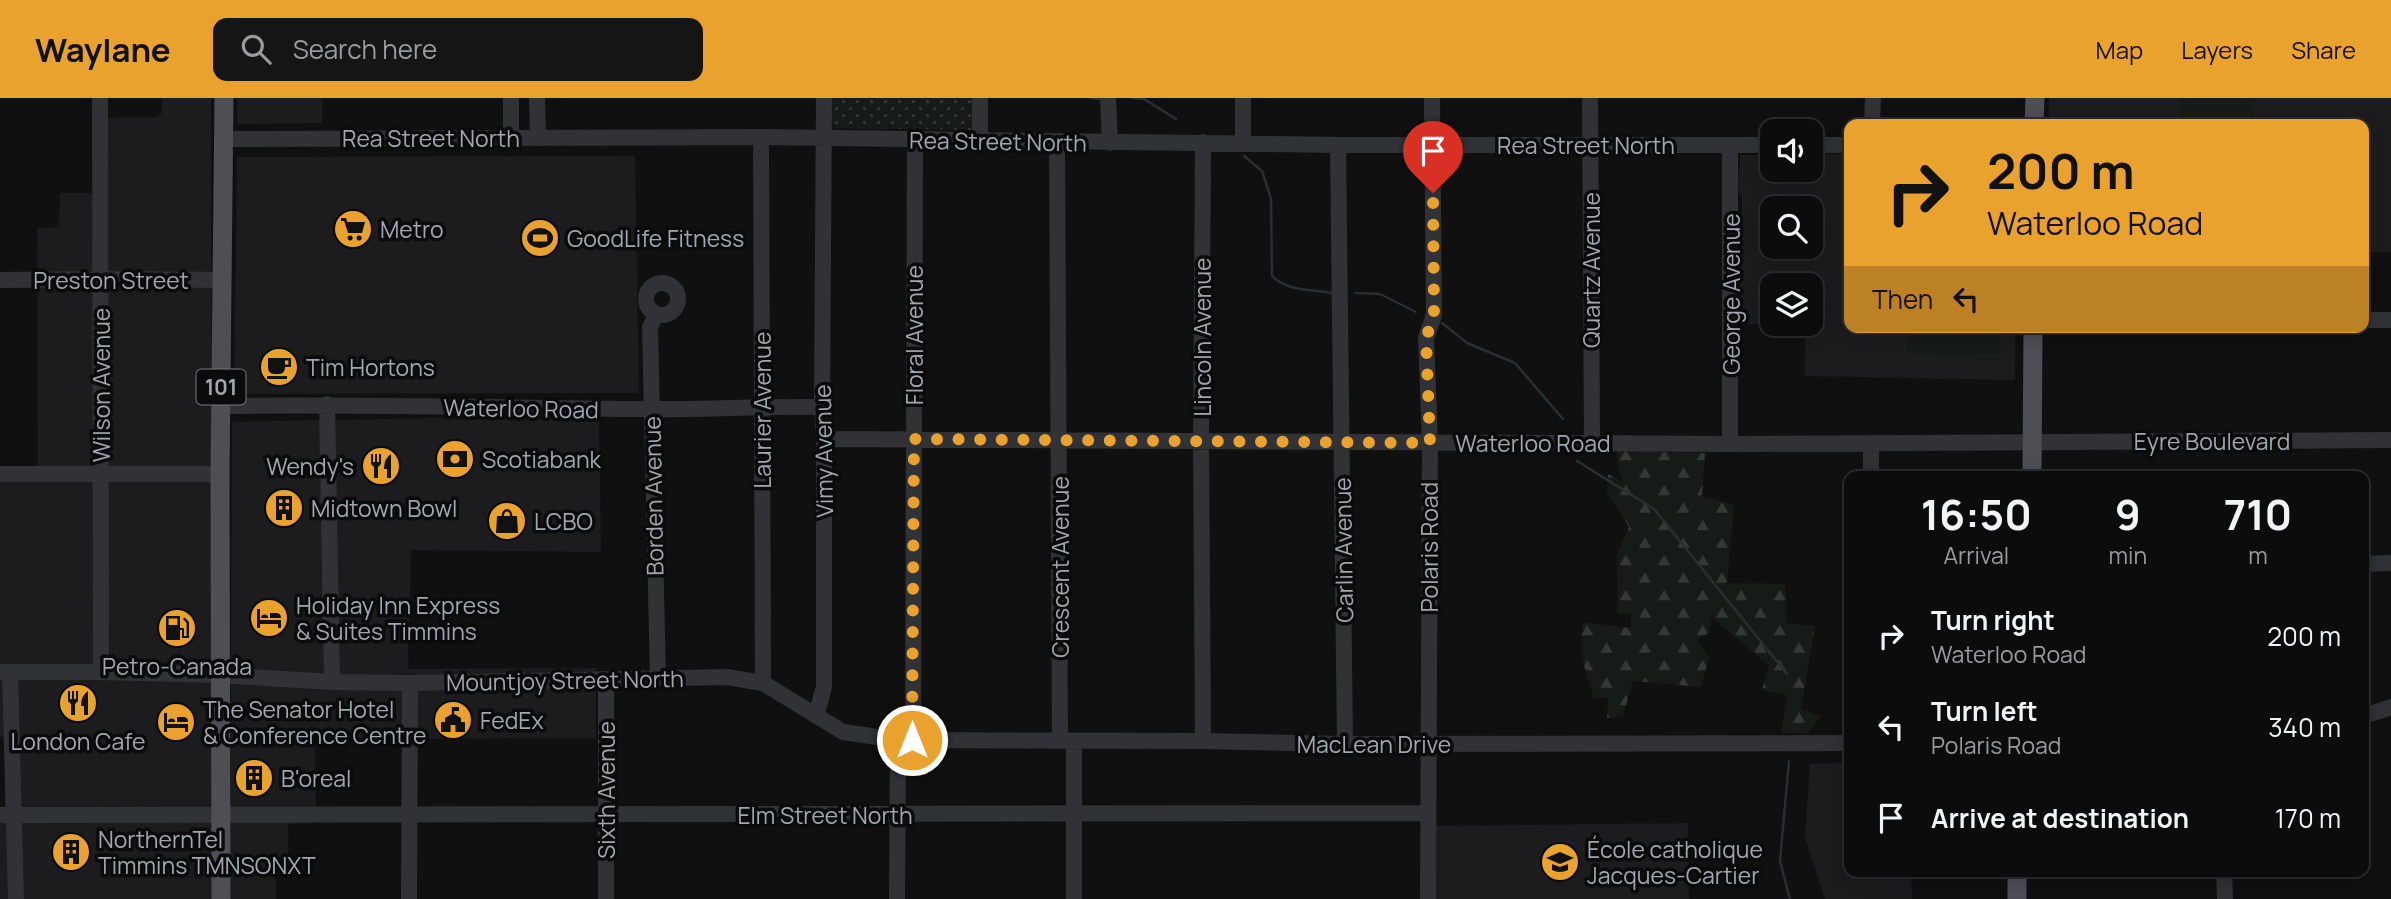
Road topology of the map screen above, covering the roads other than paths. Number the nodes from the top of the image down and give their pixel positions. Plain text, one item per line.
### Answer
1 (100, 98) edge
2 (224, 98) edge
3 (511, 98) edge
4 (537, 98) edge
5 (824, 98) edge
6 (980, 98) edge
7 (1242, 98) edge
8 (1432, 98) edge
9 (1590, 98) edge
10 (1873, 98) edge
11 (2035, 98) edge
12 (1108, 106) edge
13 (1872, 119) edge
14 (2034, 119) edge
15 (761, 137) junction
16 (512, 138) junction
17 (538, 138) junction
18 (824, 138) junction
19 (224, 139) junction
20 (915, 140) junction
21 (1057, 141) junction
22 (980, 142) junction
23 (1203, 142) junction
24 (1243, 142) junction
25 (1110, 143) junction
26 (1591, 144) junction
27 (1338, 145) junction
28 (1433, 145) junction
29 (1730, 145) junction
30 (1760, 145) edge
31 (1823, 145) edge
32 (1844, 145) edge
33 (102, 279) junction
34 (0, 280) edge
35 (223, 281) junction
36 (656, 315) dead end
37 (2369, 320) edge
38 (2391, 320) edge
39 (2033, 333) edge
40 (327, 404) junction
41 (762, 405) junction
42 (221, 406) junction
43 (822, 407) junction
44 (651, 409) junction
45 (824, 439) junction
46 (914, 439) junction
47 (1060, 439) junction
48 (2391, 440) edge
49 (1201, 442) junction
50 (2032, 442) junction
51 (1341, 443) junction
52 (1430, 443) junction
53 (1592, 443) junction
54 (1871, 443) junction
55 (1730, 444) junction
56 (1871, 471) edge
57 (2032, 471) edge
58 (0, 474) edge
59 (100, 474) junction
60 (220, 474) junction
61 (2369, 564) edge
62 (2391, 564) edge
63 (5, 672) edge
64 (101, 672) junction
65 (219, 676) junction
66 (658, 678) junction
67 (606, 680) junction
68 (332, 682) junction
69 (762, 683) junction
70 (410, 684) junction
71 (2391, 707) edge
72 (2369, 714) edge
73 (816, 716) junction
74 (905, 740) junction
75 (1067, 741) junction
76 (1203, 741) junction
77 (1844, 743) edge
78 (1345, 744) junction
79 (1429, 745) junction
80 (1428, 813) junction
81 (1074, 814) junction
82 (7, 815) edge
83 (898, 815) junction
84 (221, 816) junction
85 (409, 816) junction
86 (606, 816) junction
87 (2017, 877) edge
88 (2224, 877) edge
89 (16, 899) edge
90 (221, 899) edge
91 (409, 899) edge
92 (606, 899) edge
93 (897, 899) edge
94 (1074, 899) edge
95 (1428, 899) edge
96 (2017, 899) edge
97 (2225, 899) edge

1 - 33 street, Wilson Avenue
2 - 19 main road, 101
3 - 16 street
4 - 17 street
5 - 18 street, Vimy Avenue
6 - 22 street
7 - 24 street
8 - 28 street, Polaris Road
9 - 26 street, Quartz Avenue
10 - 13 street
11 - 14 main road
12 - 25 street
15 - 17 street, Rea Street North
15 - 18 street, Rea Street North
15 - 41 street, Laurier Avenue
16 - 17 street, Rea Street North
16 - 19 street, Rea Street North
18 - 20 street, Rea Street North
18 - 43 street, Vimy Avenue
19 - 35 main road, 101
20 - 22 street, Rea Street North
20 - 46 street, Floral Avenue
21 - 22 street, Rea Street North
21 - 25 street, Rea Street North
21 - 47 street, Crescent Avenue
23 - 24 street, Rea Street North
23 - 25 street, Rea Street North
23 - 49 street, Lincoln Avenue
24 - 27 street, Rea Street North
26 - 28 street, Rea Street North
26 - 29 street, Rea Street North
26 - 53 street, Quartz Avenue
27 - 28 street, Rea Street North
27 - 51 street, Carlin Avenue
28 - 52 street, Polaris Road
29 - 30 street, Rea Street North
29 - 55 street, George Avenue
31 - 32 street
33 - 34 street, Preston Street
33 - 35 street, Preston Street
33 - 59 street, Wilson Avenue
35 - 42 main road, 101
36 - 44 street, Borden Avenue
37 - 38 street
39 - 50 main road
40 - 42 street, Waterloo Road
40 - 44 street, Waterloo Road
40 - 68 street
41 - 43 street, Waterloo Road
41 - 44 street, Waterloo Road
41 - 69 street, Laurier Avenue
42 - 60 main road, 101
43 - 45 street, Vimy Avenue
44 - 66 street, Borden Avenue
45 - 46 street, Waterloo Road
45 - 73 street, Vimy Avenue
46 - 47 street, Waterloo Road
46 - 74 street, Floral Avenue
47 - 49 street, Waterloo Road
47 - 75 street, Crescent Avenue
48 - 50 street, Eyre Boulevard
49 - 51 street, Waterloo Road
49 - 76 street, Lincoln Avenue
50 - 54 street, Waterloo Road
50 - 57 main road
51 - 52 street, Waterloo Road
51 - 78 street, Carlin Avenue
52 - 53 street, Waterloo Road
52 - 79 street, Polaris Road
53 - 55 street, Waterloo Road
54 - 55 street, Waterloo Road
54 - 56 street
58 - 59 street
59 - 60 street
59 - 64 street, Wilson Avenue
60 - 65 main road, 101
61 - 62 street
63 - 64 street, Mountjoy Street North
63 - 82 street
64 - 65 street, Mountjoy Street North
65 - 68 street, Mountjoy Street North
65 - 84 main road, 101
66 - 67 street, Mountjoy Street North
66 - 69 street, Mountjoy Street North
67 - 70 street, Mountjoy Street North
67 - 86 street, Sixth Avenue
68 - 70 street, Mountjoy Street North
69 - 73 street, Mountjoy Street North
70 - 85 street
71 - 72 street
73 - 74 street
74 - 75 street, MacLean Drive
74 - 83 street, Floral Avenue
75 - 76 street, MacLean Drive
75 - 81 street, Crescent Avenue
76 - 78 street, MacLean Drive
77 - 79 street, MacLean Drive
78 - 79 street, MacLean Drive
79 - 80 street, Polaris Road
80 - 81 street, Elm Street North
80 - 95 street, Polaris Road
81 - 83 street, Elm Street North
81 - 94 street, Crescent Avenue
82 - 84 street, Elm Street North
82 - 89 street
83 - 86 street, Elm Street North
83 - 93 street, Floral Avenue
84 - 85 street, Elm Street North
84 - 90 main road, 101
85 - 86 street, Elm Street North
85 - 91 street
86 - 92 street, Sixth Avenue
87 - 96 main road
88 - 97 street

